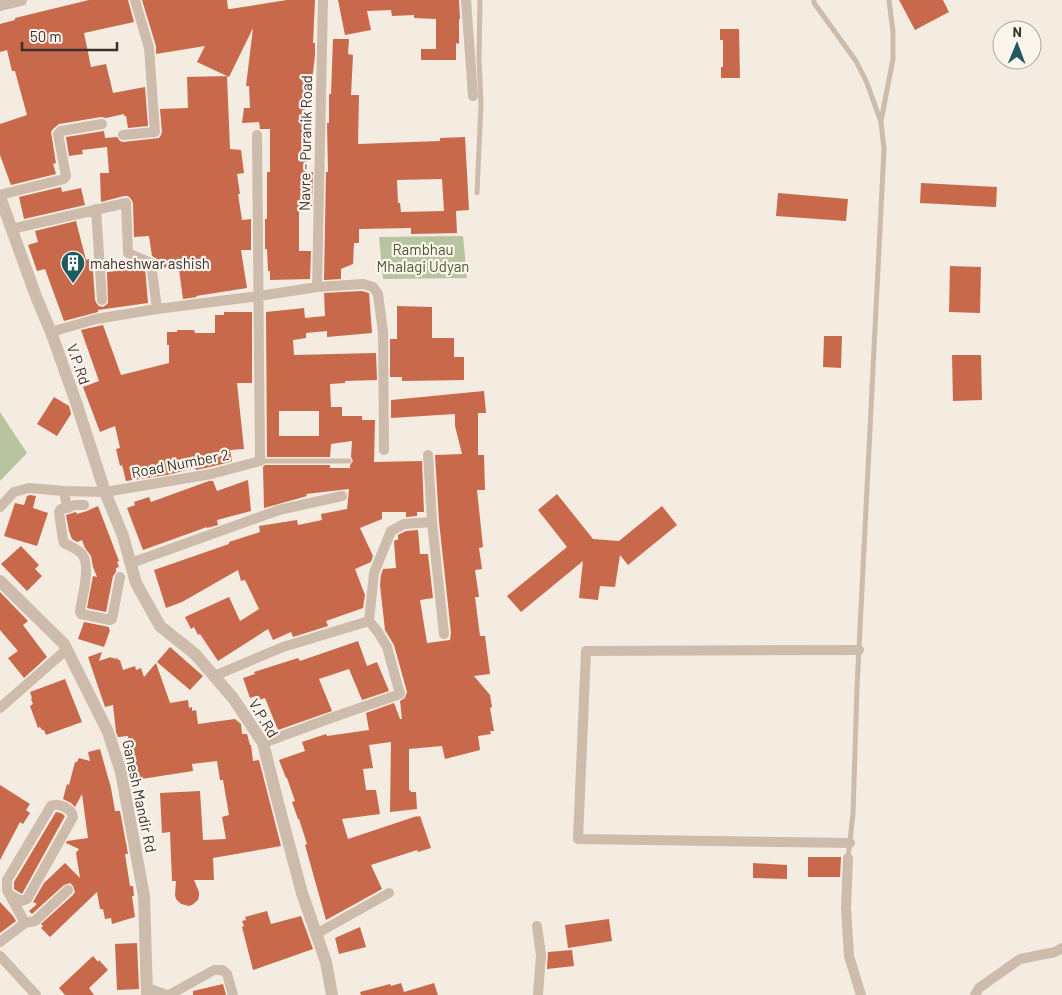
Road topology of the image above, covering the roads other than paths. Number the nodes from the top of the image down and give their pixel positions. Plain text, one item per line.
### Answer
1 (21, 0) edge
2 (135, 0) edge
3 (323, 0) edge
4 (466, 0) edge
5 (480, 0) edge
6 (889, 0) edge
7 (814, 2) edge
8 (0, 6) edge
9 (473, 96) dead end
10 (881, 122) junction
11 (102, 124) dead end
12 (123, 135) dead end
13 (257, 135) dead end
14 (477, 193) dead end
15 (0, 196) edge
16 (96, 209) junction
17 (11, 230) junction
18 (318, 287) junction
19 (259, 296) junction
20 (102, 300) dead end
21 (157, 309) junction
22 (51, 332) junction
23 (384, 450) dead end
24 (428, 455) dead end
25 (349, 461) dead end
26 (260, 462) junction
27 (64, 491) junction
28 (105, 492) junction
29 (342, 496) dead end
30 (84, 505) dead end
31 (0, 507) edge
32 (67, 508) junction
33 (432, 522) junction
34 (132, 569) junction
35 (0, 581) edge
36 (369, 621) junction
37 (444, 634) dead end
38 (66, 650) junction
39 (859, 650) junction
40 (214, 676) junction
41 (0, 708) edge
42 (263, 743) junction
43 (850, 843) junction
44 (848, 858) joint
45 (68, 890) dead end
46 (389, 893) dead end
47 (9, 894) junction
48 (24, 923) junction
49 (537, 926) dead end
50 (316, 934) junction
51 (0, 942) edge
52 (1062, 948) edge
53 (0, 956) edge
54 (147, 991) edge
55 (36, 995) edge
56 (168, 995) edge
57 (233, 995) edge
58 (332, 995) edge
59 (538, 995) edge
60 (862, 995) edge
61 (975, 995) edge

1 - 8 street
2 - 12 street
3 - 18 street, Navre - Puranik Road
4 - 9 street
5 - 14 lane
6 - 10 lane
7 - 10 lane
10 - 39 lane
11 - 15 street
13 - 19 street
15 - 17 street, V.P.Rd
16 - 17 street
16 - 20 street
16 - 21 street
17 - 22 street, V.P.Rd
18 - 19 street
18 - 23 street
19 - 21 street
19 - 26 street
21 - 22 street
22 - 28 street, V.P.Rd
24 - 33 street
25 - 26 lane
26 - 28 street, Road Number 2
27 - 28 street
27 - 31 street
27 - 32 street
28 - 34 street, V.P.Rd
29 - 34 street
30 - 32 street
32 - 34 street
33 - 36 street
33 - 37 street
34 - 40 street, V.P.Rd
35 - 38 street, Ganesh Mandir Rd
36 - 40 street
36 - 42 street
38 - 41 street
38 - 54 street, Ganesh Mandir Rd
39 - 43 lane
39 - 43 street
40 - 42 street, V.P.Rd
42 - 50 street, V.P.Rd
43 - 44 lane
44 - 60 street
45 - 48 street
46 - 50 street
47 - 47 street
47 - 48 street
48 - 51 street
49 - 59 street
50 - 58 street, V.P.Rd
52 - 61 street
53 - 55 street
54 - 56 street
56 - 57 street

